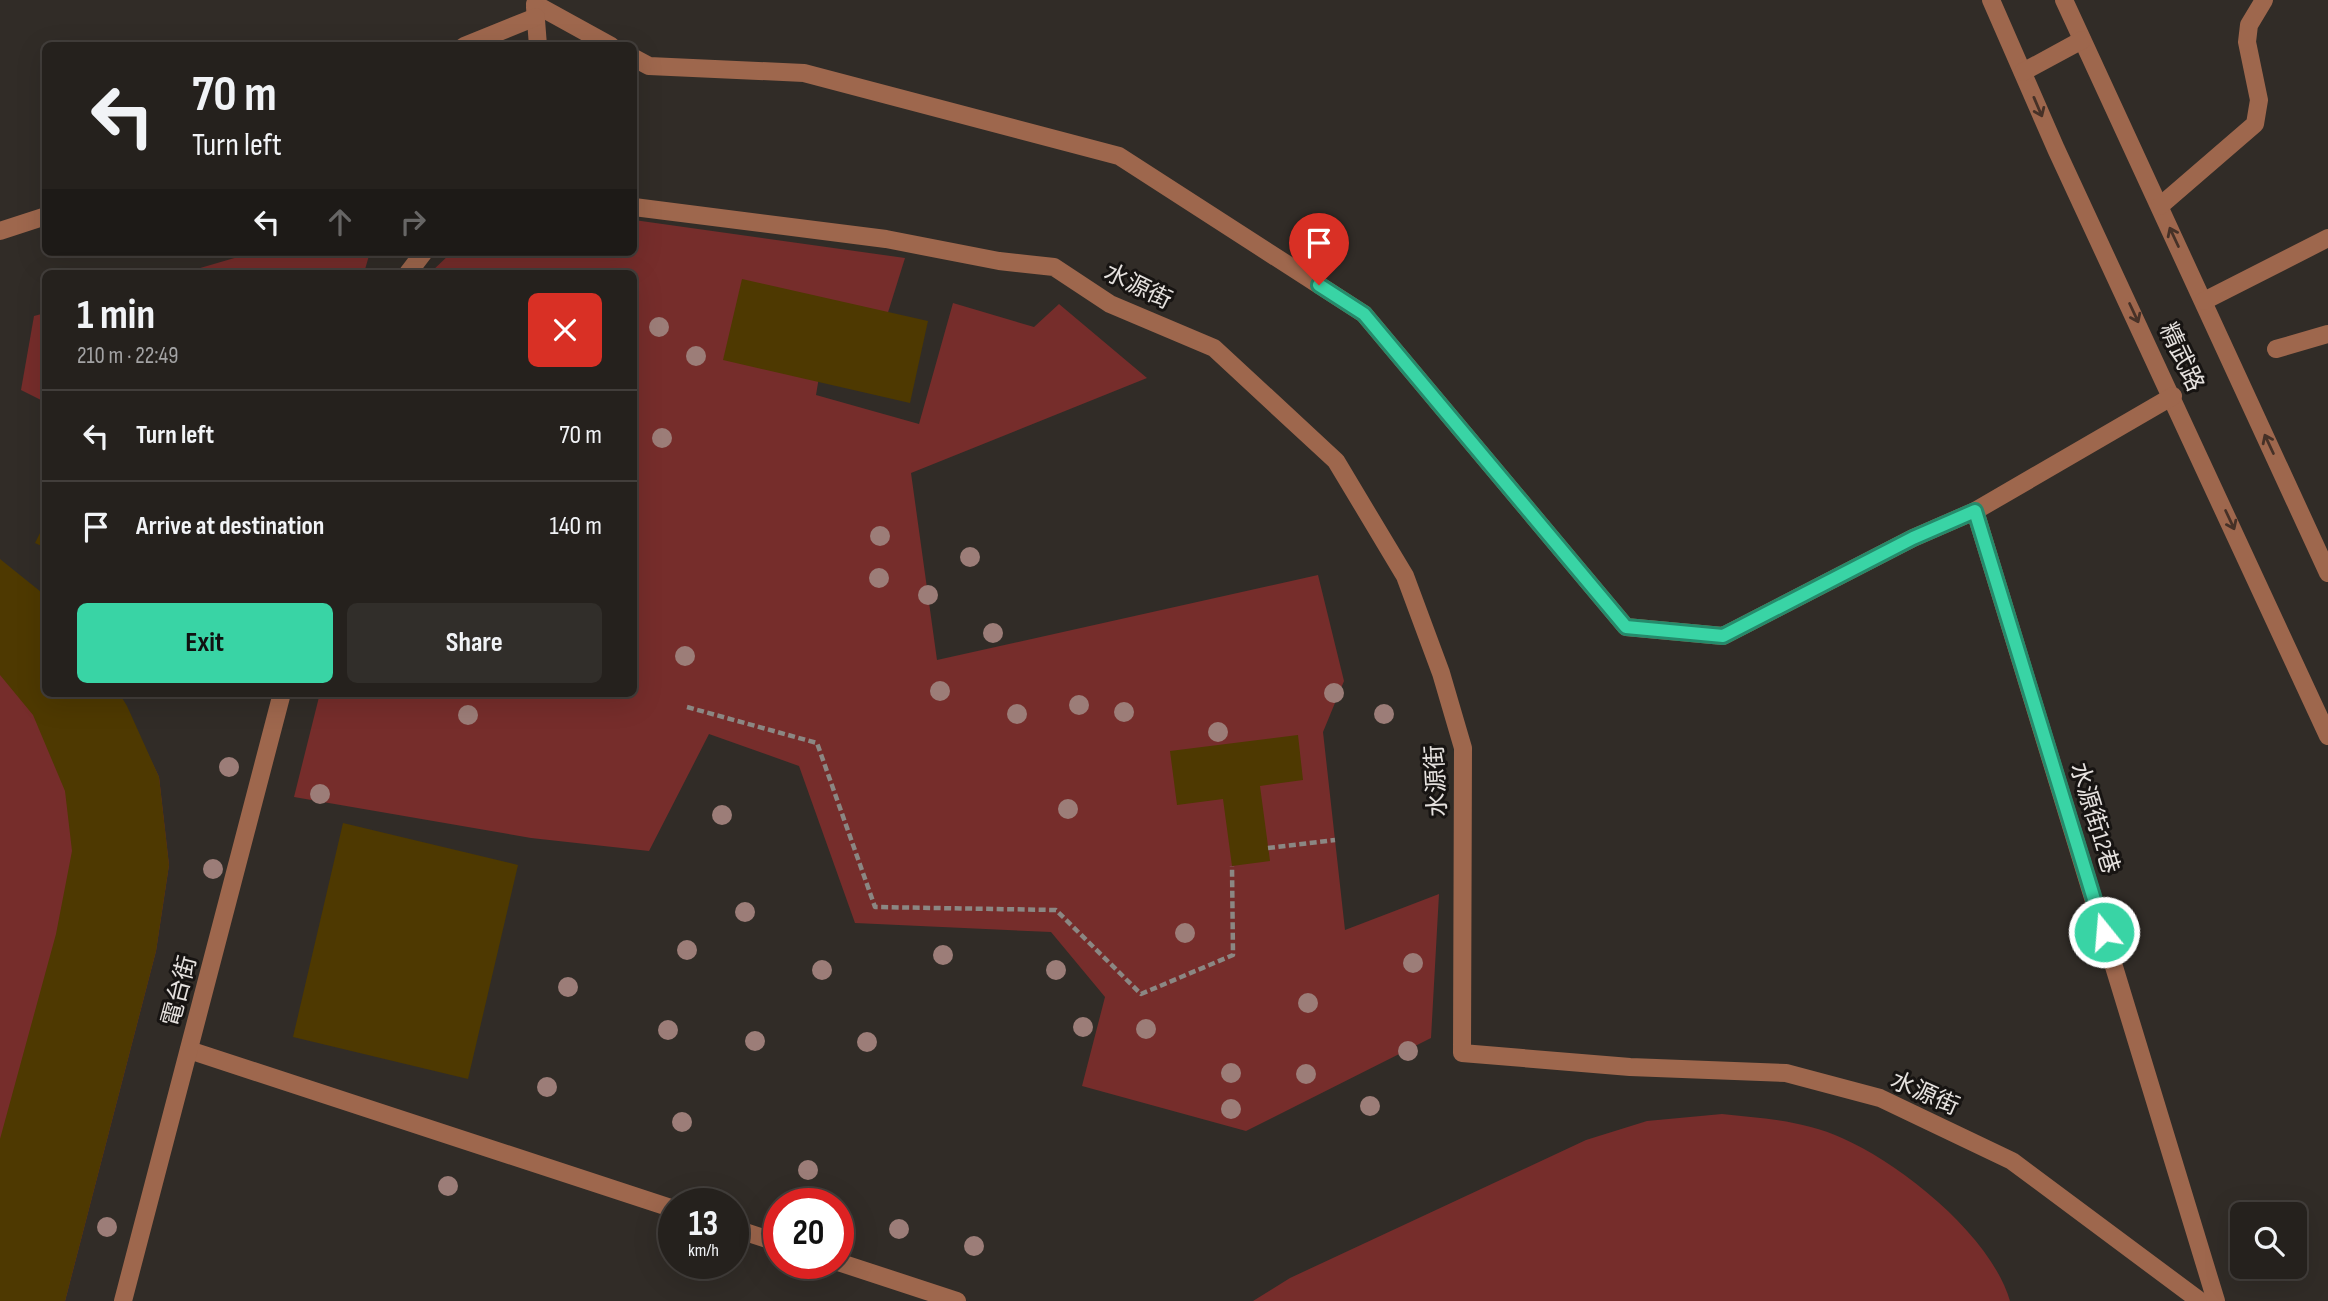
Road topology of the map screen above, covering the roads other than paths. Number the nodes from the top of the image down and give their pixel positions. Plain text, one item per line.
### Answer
1 (1990, 0) edge
2 (2064, 0) edge
3 (2264, 0) edge
4 (535, 7) edge
5 (2082, 40) junction
6 (471, 42) edge
7 (538, 42) edge
8 (603, 42) edge
9 (637, 60) edge
10 (2023, 72) junction
11 (2160, 206) junction
12 (637, 207) edge
13 (42, 217) edge
14 (0, 232) edge
15 (2328, 238) edge
16 (421, 256) edge
17 (410, 270) edge
18 (2204, 301) junction
19 (2328, 334) edge
20 (2276, 349) dead end
21 (2173, 396) junction
22 (1975, 511) junction
23 (2322, 546) edge
24 (2328, 573) edge
25 (281, 697) edge
26 (2328, 736) edge
27 (189, 1050) junction
28 (658, 1204) edge
29 (854, 1267) edge
30 (123, 1301) edge
31 (957, 1301) edge
32 (2200, 1301) edge
33 (2216, 1301) edge

1 - 10 street, 精武路
2 - 5 street, 精武路
3 - 11 street
4 - 6 street
4 - 7 street
4 - 8 street
5 - 10 street
5 - 11 street, 精武路
9 - 22 street
10 -> 21 street, 精武路
18 -> 11 street, 精武路
12 - 32 street, 水源街
13 - 14 street
15 - 18 street
16 - 17 street
23 -> 18 street, 精武路
19 - 20 street
21 - 22 street
21 -> 26 street, 精武路
22 - 33 street, 水源街12巷
23 - 24 street, 精武路
25 - 27 street, 電台街
27 - 28 street
27 - 30 street, 電台街
29 - 31 street

